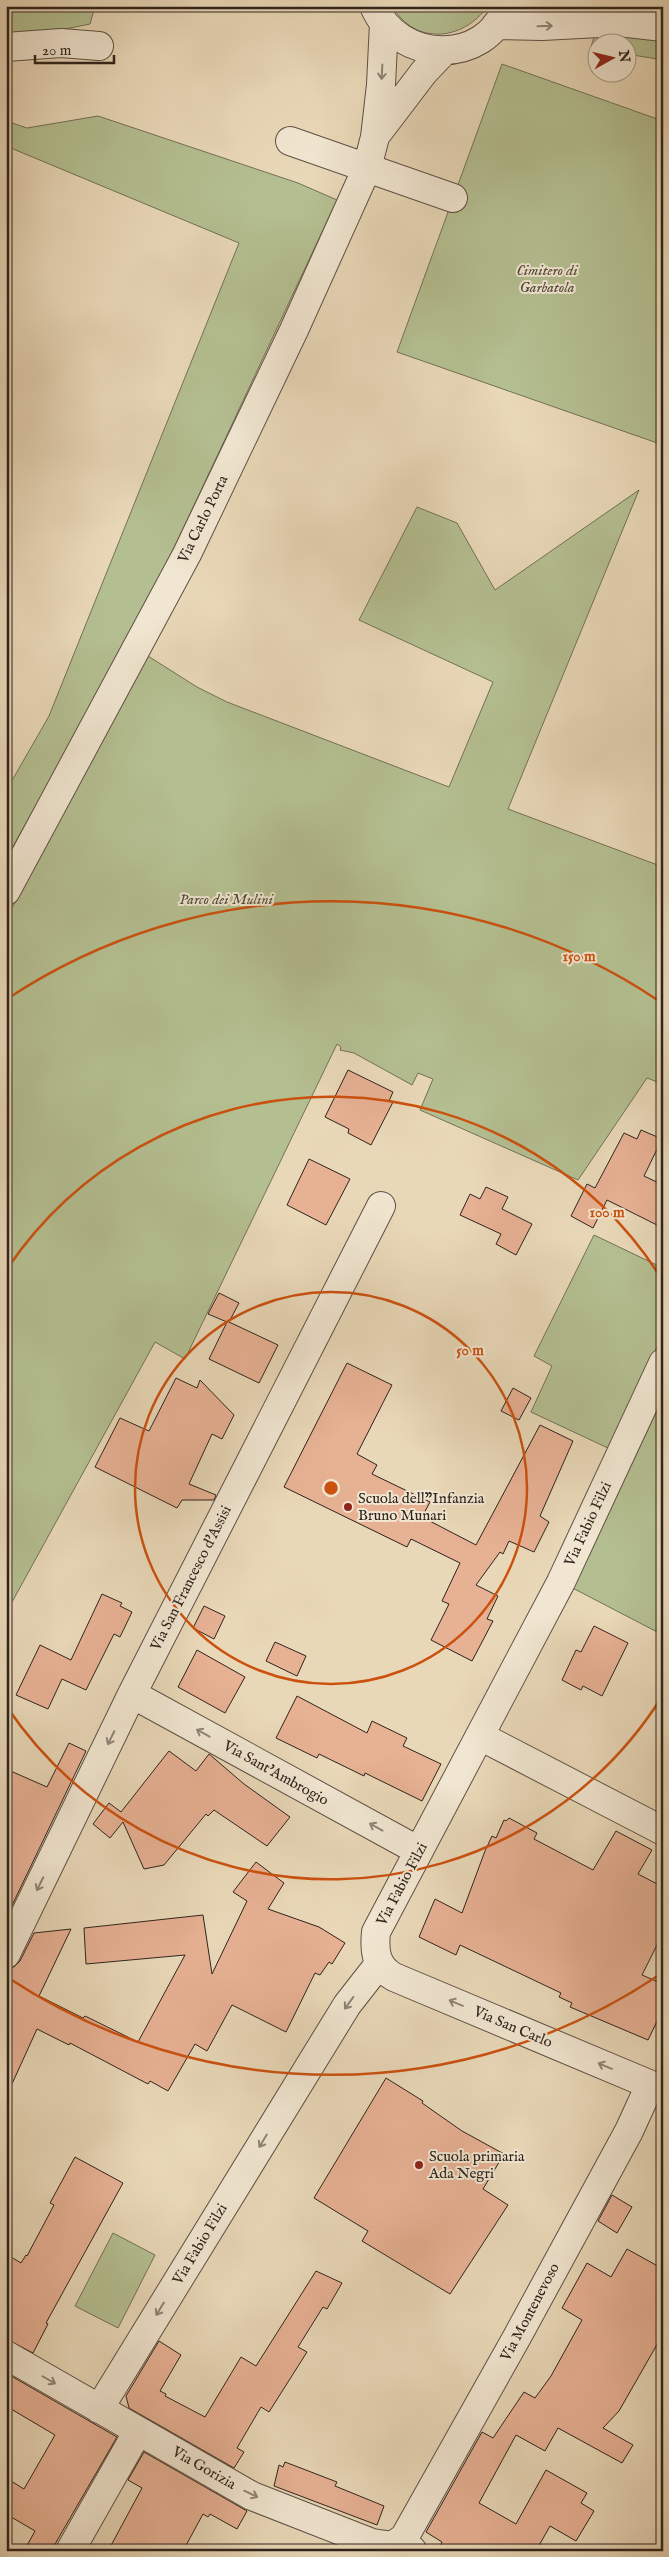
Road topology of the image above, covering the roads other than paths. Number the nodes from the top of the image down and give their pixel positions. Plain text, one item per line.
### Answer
1 (592, 6) edge
2 (379, 15) edge
3 (502, 16) edge
4 (619, 22) junction
5 (663, 27) edge
6 (99, 46) dead end
7 (6, 47) edge
8 (442, 52) junction
9 (375, 137) junction
10 (290, 140) dead end
11 (367, 168) junction
12 (454, 198) dead end
13 (6, 891) edge
14 (381, 1206) dead end
15 (663, 1363) edge
16 (132, 1694) junction
17 (480, 1736) junction
18 (663, 1831) edge
19 (419, 1851) junction
20 (6, 1954) edge
21 (379, 1964) junction
22 (656, 2088) edge
23 (6, 2356) edge
24 (99, 2409) junction
25 (138, 2431) junction
26 (404, 2547) edge
27 (70, 2551) edge

1 - 4 street
2 - 8 street
2 -> 9 street
3 -> 4 street
3 - 8 street
4 - 5 street
6 - 7 street
8 - 9 street
9 - 11 street, Via Carlo Porta
10 - 11 street
11 - 12 street
11 - 13 street, Via Carlo Porta
14 - 16 street, Via San Francesco d'Assisi
15 - 17 street, Via Fabio Filzi
19 -> 16 street, Via Sant'Ambrogio
16 -> 20 street, Via San Francesco d'Assisi
17 - 18 street
17 - 19 street, Via Fabio Filzi
19 - 21 street, Via Fabio Filzi
22 -> 21 street, Via San Carlo
21 -> 24 street, Via Fabio Filzi
22 - 26 street, Via Montenevoso
23 -> 24 street, Via Gorizia
24 - 25 street, Via Gorizia
25 -> 26 street, Via Gorizia
25 - 27 street

